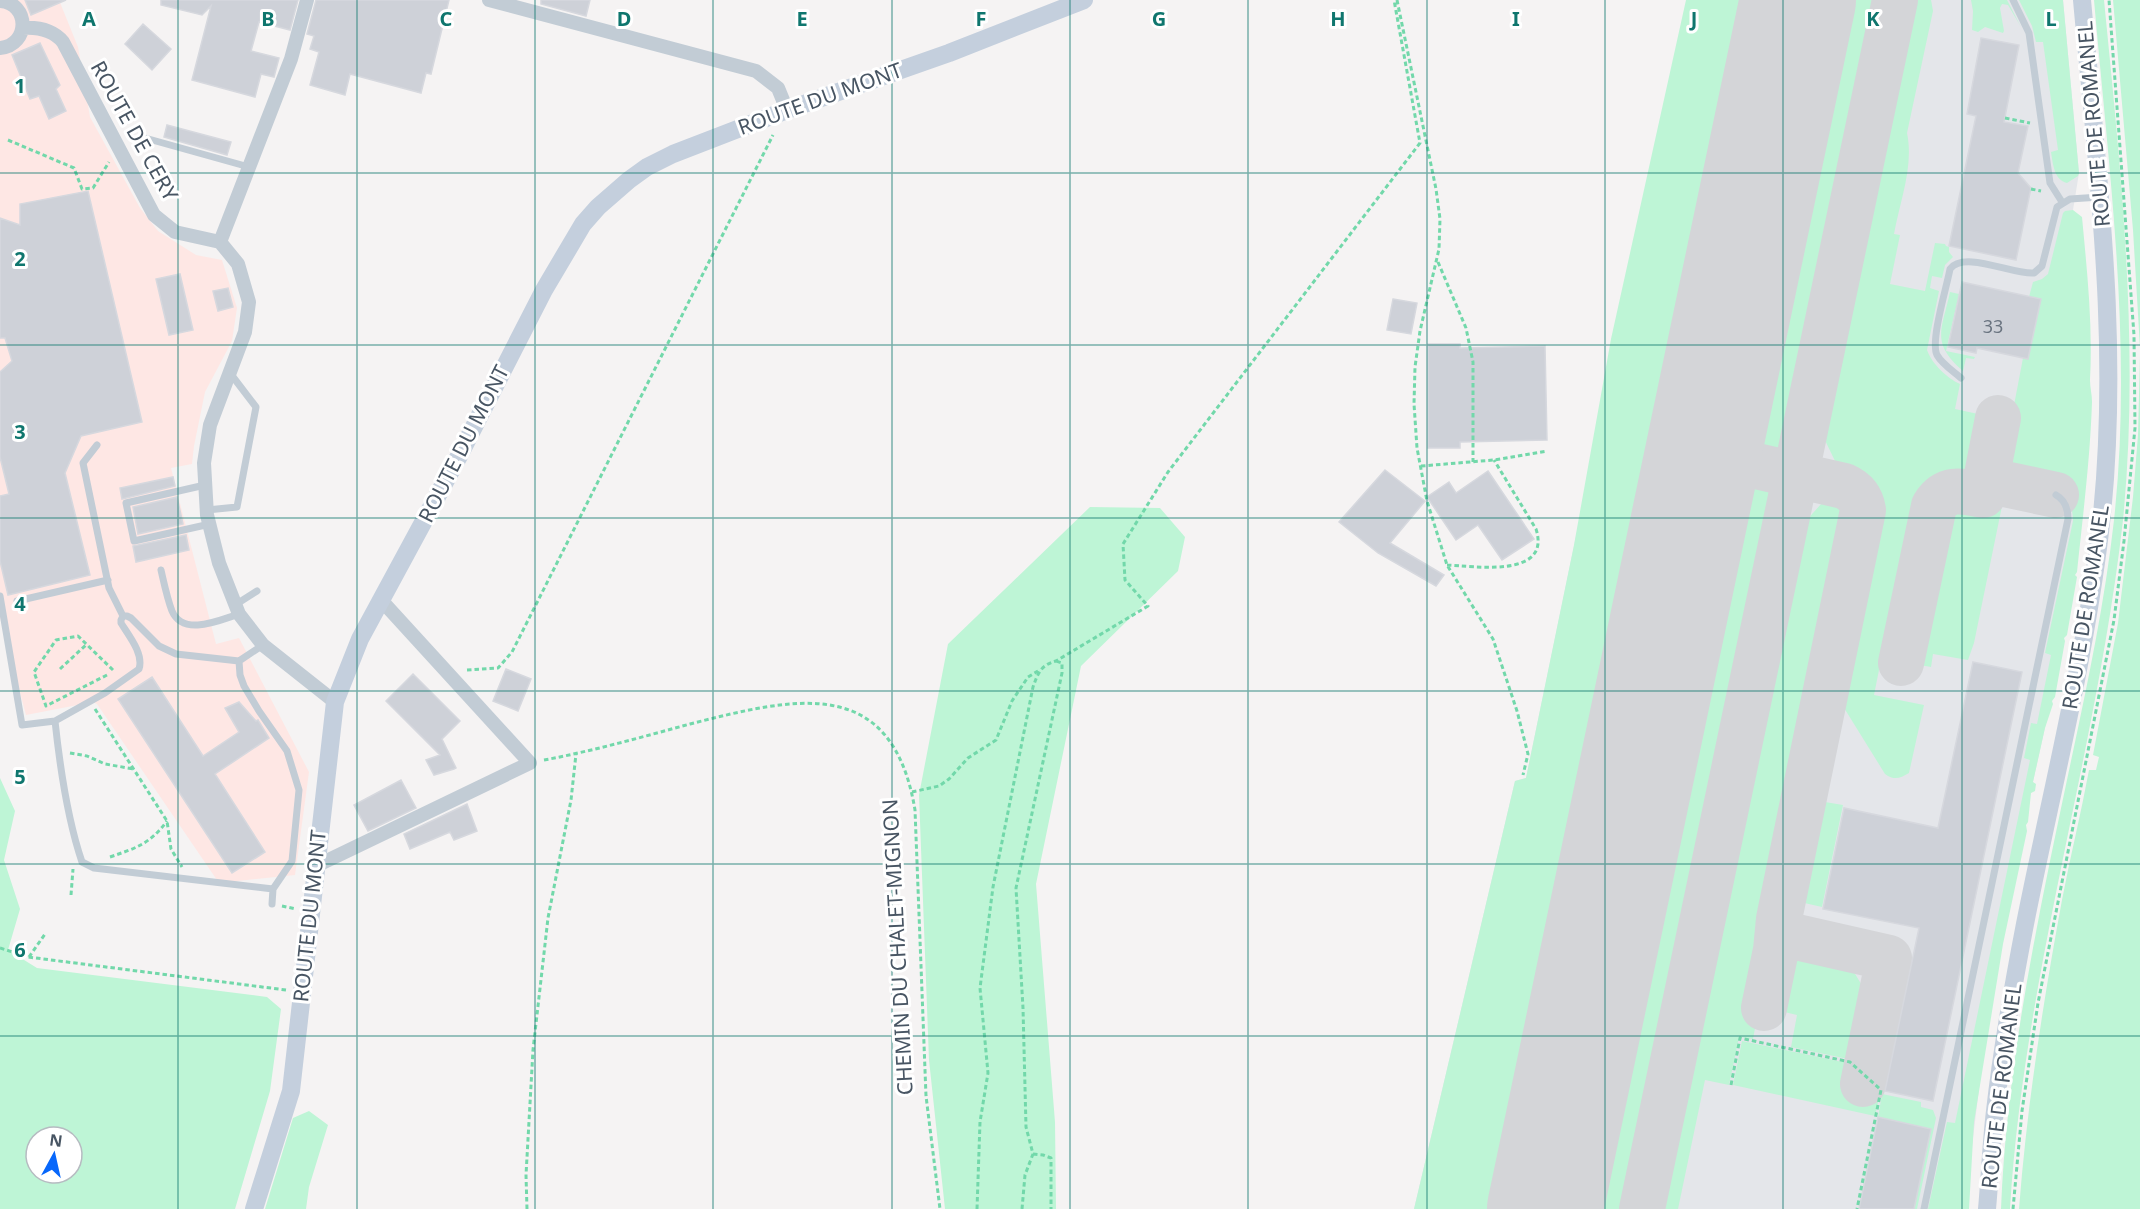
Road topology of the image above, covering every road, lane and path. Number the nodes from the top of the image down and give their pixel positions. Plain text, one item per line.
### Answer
1 (307, 0) edge
2 (489, 0) edge
3 (1084, 0) edge
4 (1395, 0) edge
5 (2013, 0) edge
6 (2082, 0) edge
7 (6, 1) edge
8 (23, 28) junction
9 (0, 48) edge
10 (784, 111) junction
11 (2005, 118) dead end
12 (2029, 123) dead end
13 (145, 138) dead end
14 (8, 141) dead end
15 (250, 167) junction
16 (104, 169) dead end
17 (2031, 189) dead end
18 (2036, 190) dead end
19 (2101, 197) junction
20 (2062, 202) junction
21 (220, 242) junction
22 (1437, 260) junction
23 (230, 373) junction
24 (1961, 378) dead end
25 (97, 445) dead end
26 (1547, 451) dead end
27 (1494, 460) junction
28 (1473, 462) junction
29 (1421, 466) junction
30 (205, 485) junction
31 (2056, 495) dead end
32 (207, 510) junction
33 (210, 524) junction
34 (1447, 565) junction
35 (161, 570) dead end
36 (108, 580) junction
37 (257, 591) dead end
38 (0, 596) edge
39 (17, 601) dead end
40 (382, 601) junction
41 (237, 609) junction
42 (123, 616) junction
43 (87, 645) junction
44 (262, 645) junction
45 (239, 661) junction
46 (1056, 661) junction
47 (438, 662) junction
48 (60, 669) dead end
49 (1040, 669) junction
50 (115, 672) junction
51 (125, 680) junction
52 (334, 702) junction
53 (94, 707) dead end
54 (55, 721) junction
55 (58, 753) junction
56 (576, 754) junction
57 (530, 763) junction
58 (134, 769) junction
59 (1523, 776) dead end
60 (912, 792) junction
61 (167, 821) junction
62 (82, 862) junction
63 (316, 866) junction
64 (189, 880) junction
65 (273, 889) junction
66 (272, 904) joint
67 (311, 911) junction
68 (45, 934) dead end
69 (0, 948) edge
70 (28, 957) junction
71 (286, 990) dead end
72 (1731, 1085) dead end
73 (1033, 1154) junction
74 (254, 1209) edge
75 (527, 1209) edge
76 (940, 1209) edge
77 (977, 1209) edge
78 (1022, 1209) edge
79 (1051, 1209) edge
80 (1857, 1209) edge
81 (1924, 1209) edge
82 (1987, 1209) edge

1 - 15 street
2 - 10 street
3 - 10 main road, ROUTE DU MONT
4 - 22 path
4 - 46 path
5 - 20 lane
6 - 19 main road, ROUTE DE ROMANEL
7 - 8 street
8 - 9 street
8 - 21 street, ROUTE DE CERY
10 - 40 main road, ROUTE DU MONT
10 - 47 path
11 - 12 path
13 - 15 lane
14 - 16 path
15 - 21 street
17 - 18 path
19 - 20 lane
19 - 82 main road, ROUTE DE ROMANEL
20 - 24 lane
21 - 23 street
22 - 28 path
22 - 29 path
23 - 30 street
23 - 32 lane
25 - 36 lane
26 - 27 path
27 - 28 path
27 - 34 path
28 - 29 path
29 - 34 path
30 - 32 street
30 - 33 lane
31 - 81 lane
32 - 33 street
33 - 41 street
34 - 59 path
35 - 41 lane
36 - 39 lane
36 - 42 lane
37 - 41 lane
38 - 54 lane
40 - 47 street
40 - 52 main road, ROUTE DU MONT
41 - 44 street
42 - 45 lane
42 - 51 lane
43 - 48 path
43 - 50 path
43 - 50 path
44 - 45 lane
44 - 52 street
45 - 65 lane
46 - 49 path
46 - 73 path
47 - 57 street
49 - 60 path
49 - 77 path
50 - 51 path
51 - 54 lane
52 - 63 main road, ROUTE DU MONT
53 - 58 path
54 - 55 lane
55 - 58 path
55 - 62 lane
56 - 57 path, CHEMIN DU CHALET-MIGNON
56 - 60 path, CHEMIN DU CHALET-MIGNON
56 - 75 path
57 - 63 street
58 - 61 path
60 - 76 path, CHEMIN DU CHALET-MIGNON
61 - 62 path
61 - 64 path
62 - 64 lane
63 - 67 main road, ROUTE DU MONT
64 - 65 lane
65 - 66 lane
66 - 67 path
67 - 74 main road, ROUTE DU MONT
68 - 70 path
69 - 70 path
70 - 71 path
72 - 80 path
73 - 78 path
73 - 79 path

